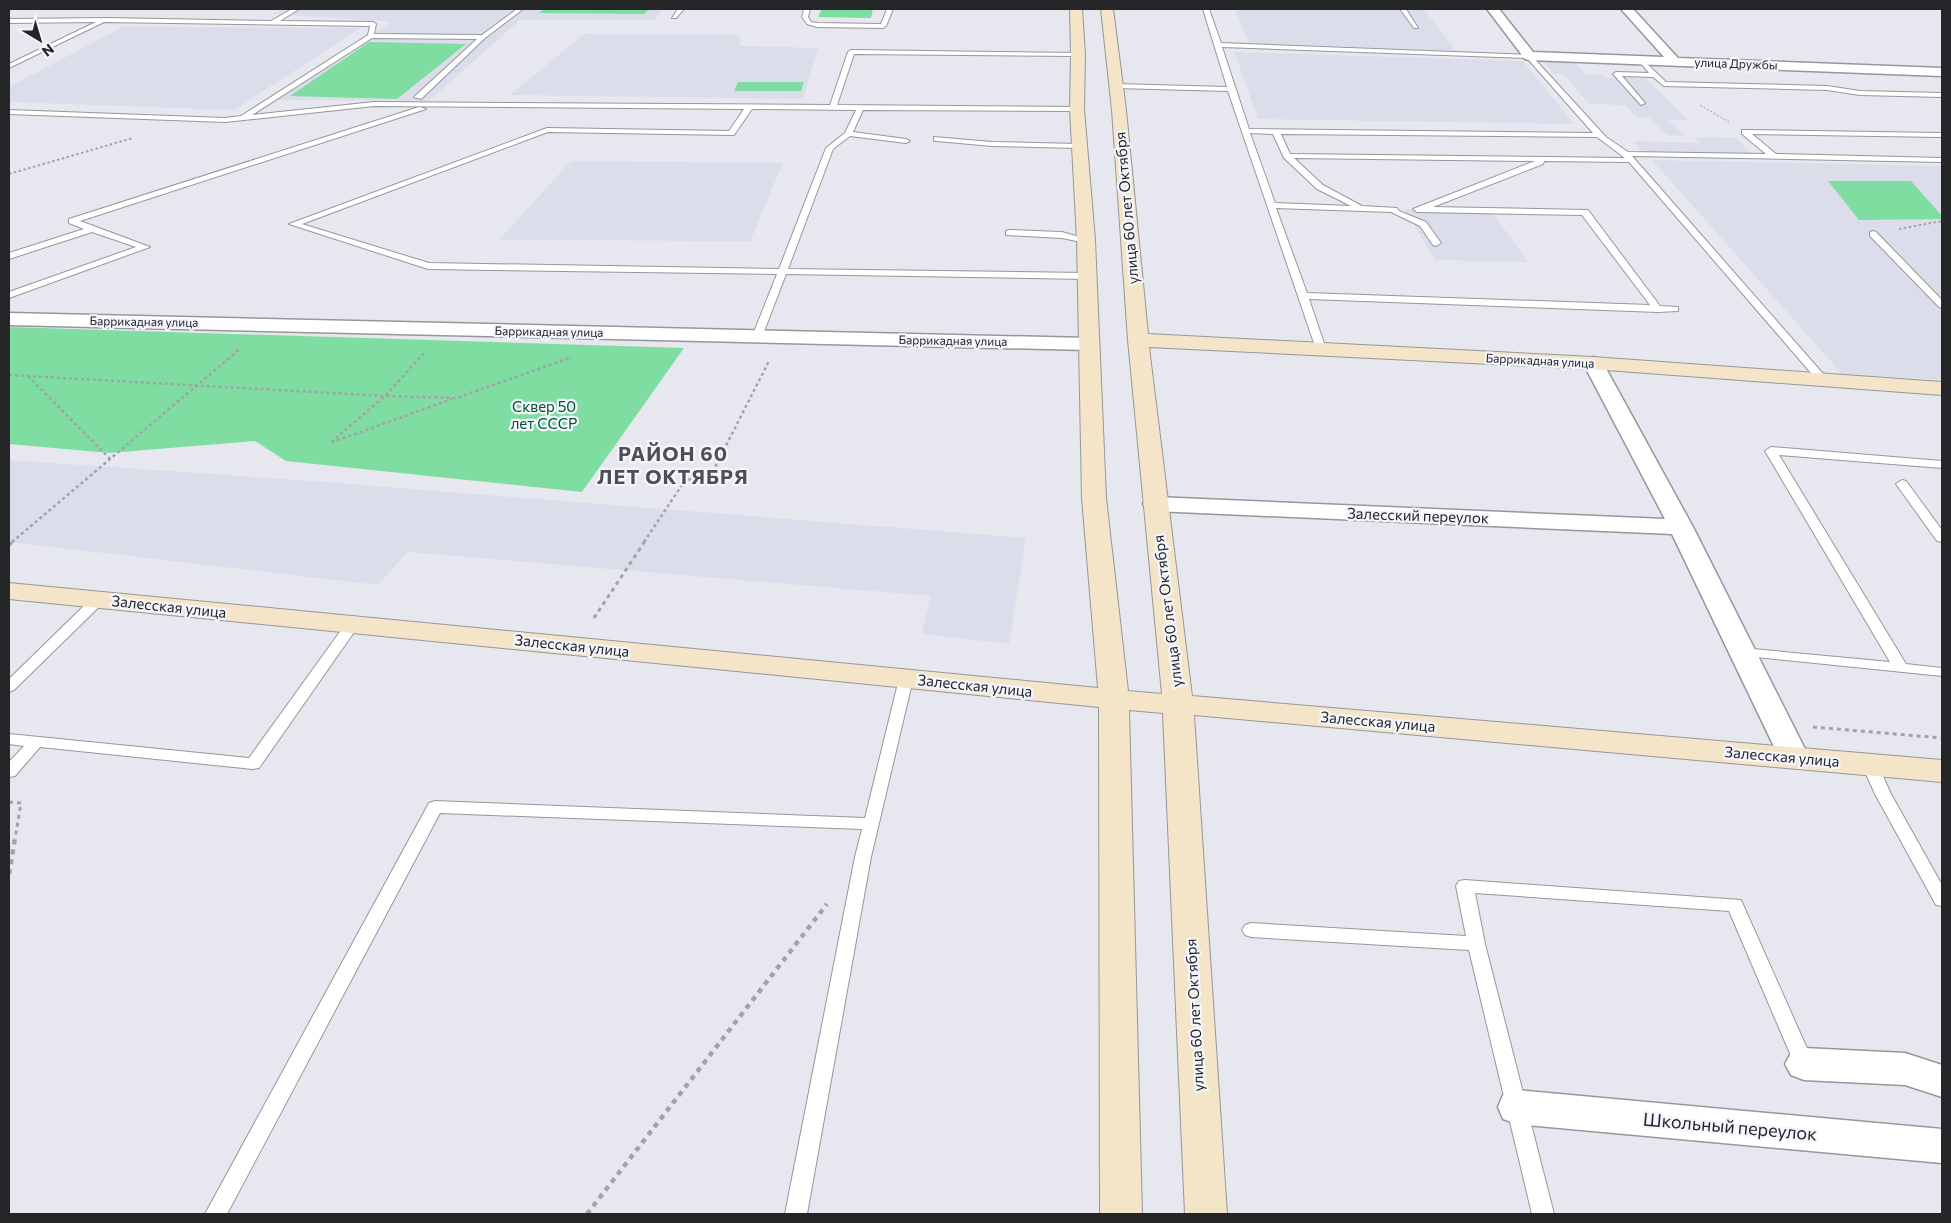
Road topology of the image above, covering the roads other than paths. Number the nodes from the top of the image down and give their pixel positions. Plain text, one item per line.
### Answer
1 (296, 9) edge
2 (520, 9) edge
3 (681, 9) edge
4 (807, 9) edge
5 (890, 9) edge
6 (1076, 9) edge
7 (1107, 9) edge
8 (1206, 9) edge
9 (1402, 9) edge
10 (1493, 9) edge
11 (1626, 9) edge
12 (86, 13) dead end
13 (674, 17) dead end
14 (107, 20) junction
15 (9, 21) edge
16 (75, 21) junction
17 (272, 23) junction
18 (1416, 26) dead end
19 (371, 36) junction
20 (483, 38) junction
21 (1218, 45) junction
22 (1078, 54) junction
23 (1529, 56) junction
24 (1640, 60) junction
25 (1674, 61) junction
26 (9, 66) edge
27 (1942, 72) edge
28 (1655, 75) junction
29 (1116, 86) junction
30 (1231, 89) junction
31 (1942, 95) edge
32 (418, 98) dead end
33 (1641, 103) dead end
34 (432, 105) junction
35 (750, 106) junction
36 (832, 107) junction
37 (861, 107) junction
38 (1077, 109) junction
39 (9, 112) edge
40 (242, 118) junction
41 (1246, 131) junction
42 (1276, 131) junction
43 (848, 134) junction
44 (1600, 135) junction
45 (1942, 135) edge
46 (937, 139) dead end
47 (906, 141) dead end
48 (1078, 146) junction
49 (1287, 156) junction
50 (1629, 157) junction
51 (1774, 157) junction
52 (1547, 160) junction
53 (1942, 160) edge
54 (1271, 205) junction
55 (1363, 208) junction
56 (1418, 209) junction
57 (1394, 210) junction
58 (92, 228) junction
59 (1010, 233) dead end
60 (1873, 234) road end
61 (1085, 235) junction
62 (1436, 243) dead end
63 (9, 256) edge
64 (781, 271) junction
65 (1086, 276) junction
66 (9, 295) edge
67 (1303, 296) junction
68 (1942, 305) edge
69 (1658, 309) junction
70 (1675, 309) dead end
71 (9, 319) edge
72 (757, 337) junction
73 (1138, 340) junction
74 (1088, 344) junction
75 (1321, 349) junction
76 (1593, 363) junction
77 (1821, 378) junction
78 (1942, 388) edge
79 (1942, 464) edge
80 (1902, 484) dead end
81 (1155, 504) junction
82 (1681, 527) junction
83 (1942, 538) edge
84 (9, 591) edge
85 (98, 600) junction
86 (352, 625) junction
87 (1742, 652) junction
88 (1901, 668) junction
89 (1942, 672) edge
90 (906, 679) junction
91 (9, 687) edge
92 (1114, 700) junction
93 (1178, 705) junction
94 (9, 739) edge
95 (36, 742) junction
96 (1794, 757) junction
97 (1870, 765) junction
98 (1942, 771) edge
99 (9, 772) edge
100 (872, 824) junction
101 (1942, 900) edge
102 (1251, 930) dead end
103 (1476, 944) junction
104 (1804, 1064) joint
105 (1942, 1081) edge
106 (1517, 1107) junction
107 (1942, 1146) edge
108 (216, 1214) edge
109 (796, 1214) edge
110 (1121, 1214) edge
111 (1206, 1214) edge
112 (1544, 1214) edge

1 - 17 lane
2 - 20 lane
3 - 13 lane
4 - 5 lane
6 - 22 main road
7 - 29 main road, улица 60 лет Октября
8 - 21 lane
9 - 18 lane
10 - 23 street
11 - 25 street
12 - 16 lane
14 - 16 lane
14 - 17 lane
14 - 26 lane
15 - 16 lane
17 - 19 lane
19 - 20 lane
19 - 40 lane
20 - 32 lane
21 - 23 lane
21 - 30 lane
22 - 36 lane
22 - 38 main road
23 - 24 street, улица Дружбы
23 - 44 lane
24 - 25 street, улица Дружбы
24 - 28 lane
25 - 27 street, улица Дружбы
28 - 31 lane
28 - 33 lane
29 - 30 lane
29 - 73 main road, улица 60 лет Октября
30 - 41 lane
34 - 35 lane
34 - 40 lane
34 - 58 lane
35 - 36 lane
35 - 64 lane
36 - 37 lane
37 - 38 lane
37 - 43 lane
38 - 48 main road
39 - 40 lane
41 - 42 lane
41 - 54 lane
42 - 44 lane
42 - 49 lane
43 - 47 lane
43 - 64 lane
44 - 50 lane
45 - 51 lane
46 - 48 lane
48 - 61 main road
49 - 52 lane
49 - 55 lane
50 - 51 lane
50 - 52 lane
50 - 77 lane
51 - 53 lane
52 - 56 lane
54 - 55 lane
54 - 67 lane
55 - 57 lane
56 - 57 lane
56 - 69 lane
57 - 62 lane
58 - 63 lane
58 - 66 lane
59 - 61 lane
60 - 68 lane
61 - 65 main road
64 - 65 lane
64 - 72 lane
65 - 74 main road
67 - 69 lane
67 - 75 lane
69 - 70 lane
71 - 72 street, Баррикадная улица
72 - 74 street, Баррикадная улица
73 - 75 main road, Баррикадная улица
73 - 81 main road, улица 60 лет Октября
74 - 92 main road
75 - 76 main road, Баррикадная улица
76 - 77 main road, Баррикадная улица
76 - 82 street
77 - 78 main road, Баррикадная улица
79 - 88 lane
80 - 83 lane
81 - 82 street, Залесский переулок
81 - 93 main road, улица 60 лет Октября
82 - 87 street
84 - 85 main road, Залесская улица
85 - 86 main road, Залесская улица
85 - 91 lane
86 - 90 main road, Залесская улица
86 - 95 lane
87 - 88 lane
87 - 96 street
88 - 89 lane
90 - 92 main road, Залесская улица
90 - 100 lane
92 - 93 main road, Залесская улица
92 - 110 main road
93 - 96 main road, Залесская улица
93 - 111 main road, улица 60 лет Октября
94 - 95 lane
95 - 99 lane
96 - 97 main road, Залесская улица
97 - 98 main road, Залесская улица
97 - 101 lane
100 - 108 lane
100 - 109 lane
102 - 103 lane
103 - 104 lane
103 - 106 lane
104 - 105 street
106 - 107 street, Школьный переулок
106 - 112 lane

